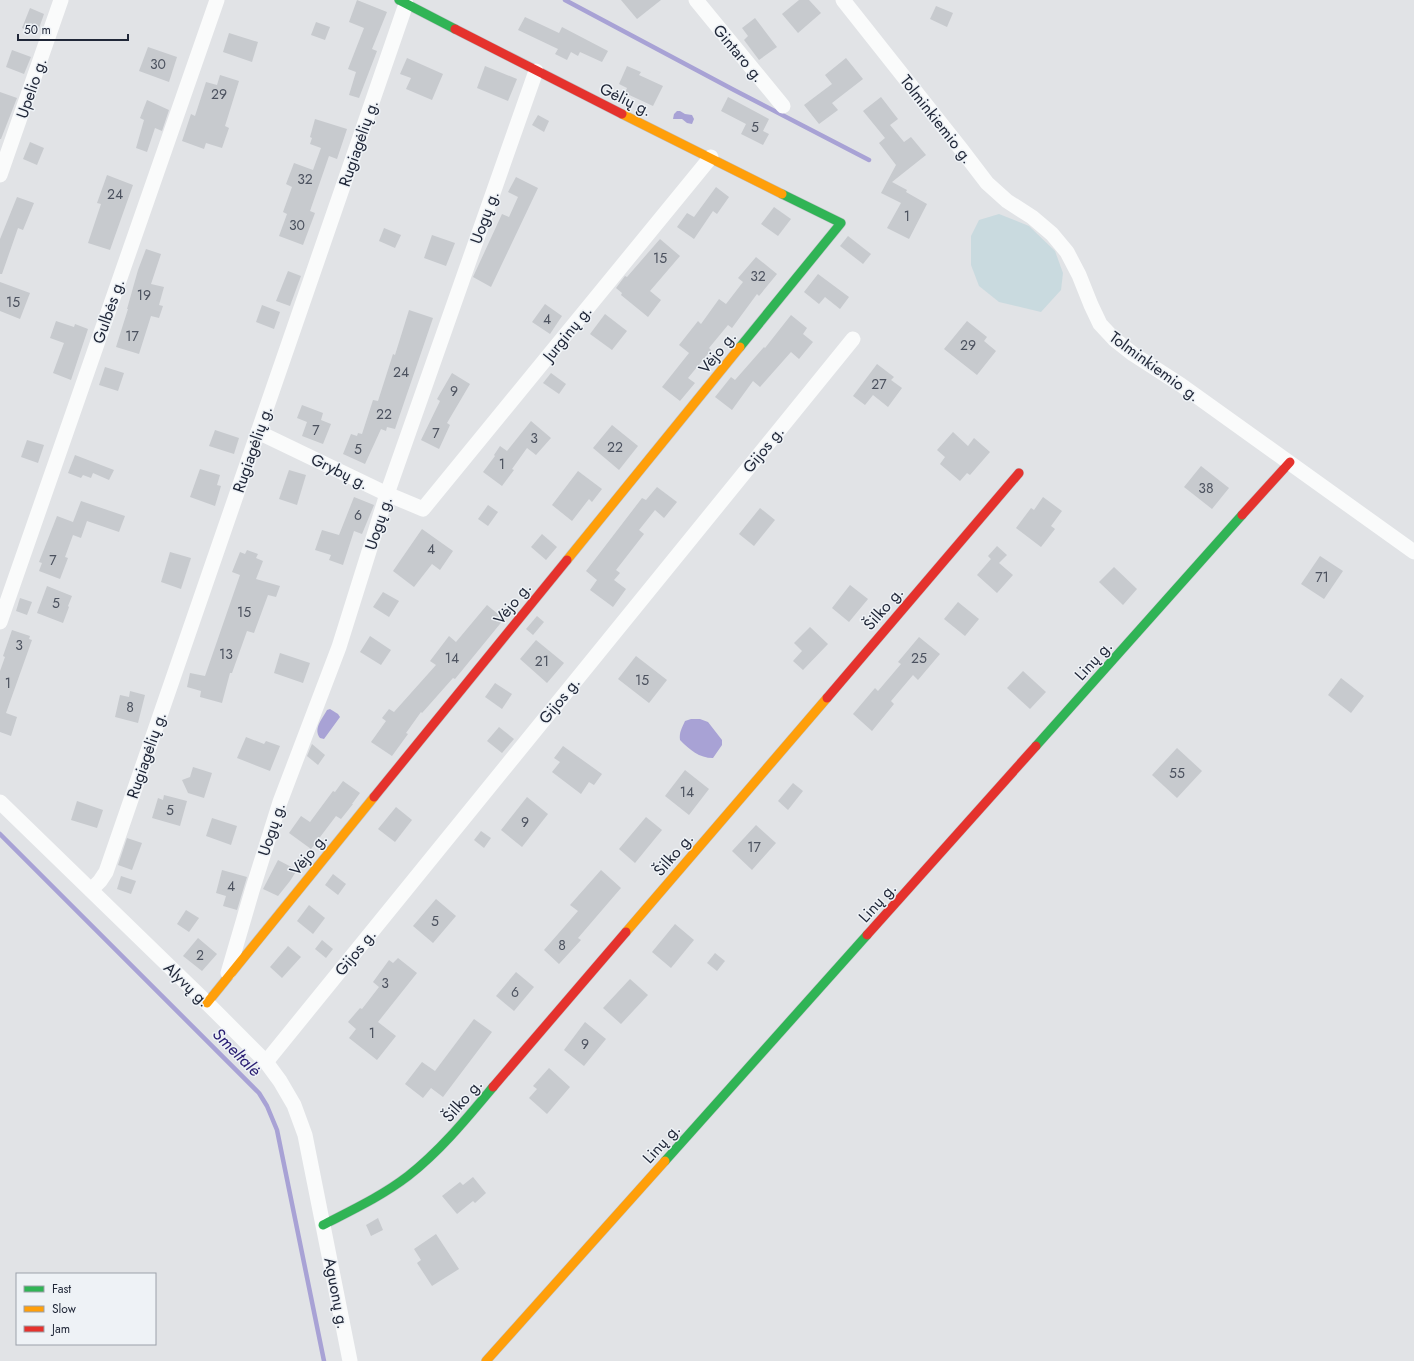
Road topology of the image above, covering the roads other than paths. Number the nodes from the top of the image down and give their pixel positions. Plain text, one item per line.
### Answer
1 (61, 0) edge
2 (217, 0) edge
3 (696, 0) edge
4 (843, 0) edge
5 (402, 2) edge
6 (536, 70) junction
7 (783, 106) dead end
8 (711, 157) junction
9 (0, 175) edge
10 (841, 223) joint
11 (853, 339) dead end
12 (258, 432) junction
13 (1290, 462) junction
14 (1019, 473) dead end
15 (387, 494) junction
16 (423, 509) joint
17 (1414, 552) edge
18 (0, 622) edge
19 (0, 802) edge
20 (91, 890) junction
21 (227, 977) junction
22 (207, 1003) junction
23 (266, 1062) junction
24 (323, 1225) junction
25 (350, 1361) edge
26 (486, 1361) edge

1 - 9 street, Upelio g.
2 - 18 street, Gulbės g.
3 - 7 street, Gintaro g.
4 - 13 street, Tolminkiemio g.
5 - 6 street, Gėlių g.
5 - 12 street, Rugiagėlių g.
6 - 8 street, Gėlių g.
6 - 15 street, Uogų g.
8 - 10 street, Gėlių g.
8 - 16 street, Jurginų g.
10 - 21 street, Vėjo g.
11 - 23 street, Gijos g.
12 - 15 street, Grybų g.
12 - 20 street, Rugiagėlių g.
13 - 17 street, Tolminkiemio g.
13 - 26 street, Linų g.
14 - 24 street, Šilko g.
15 - 16 street, Grybų g.
15 - 21 street, Uogų g.
19 - 20 street, Alyvų g.
20 - 22 street, Alyvų g.
21 - 22 street, Vėjo g.
22 - 23 street, Alyvų g.
23 - 24 street, Alyvų g.
24 - 25 street, Aguonų g.

